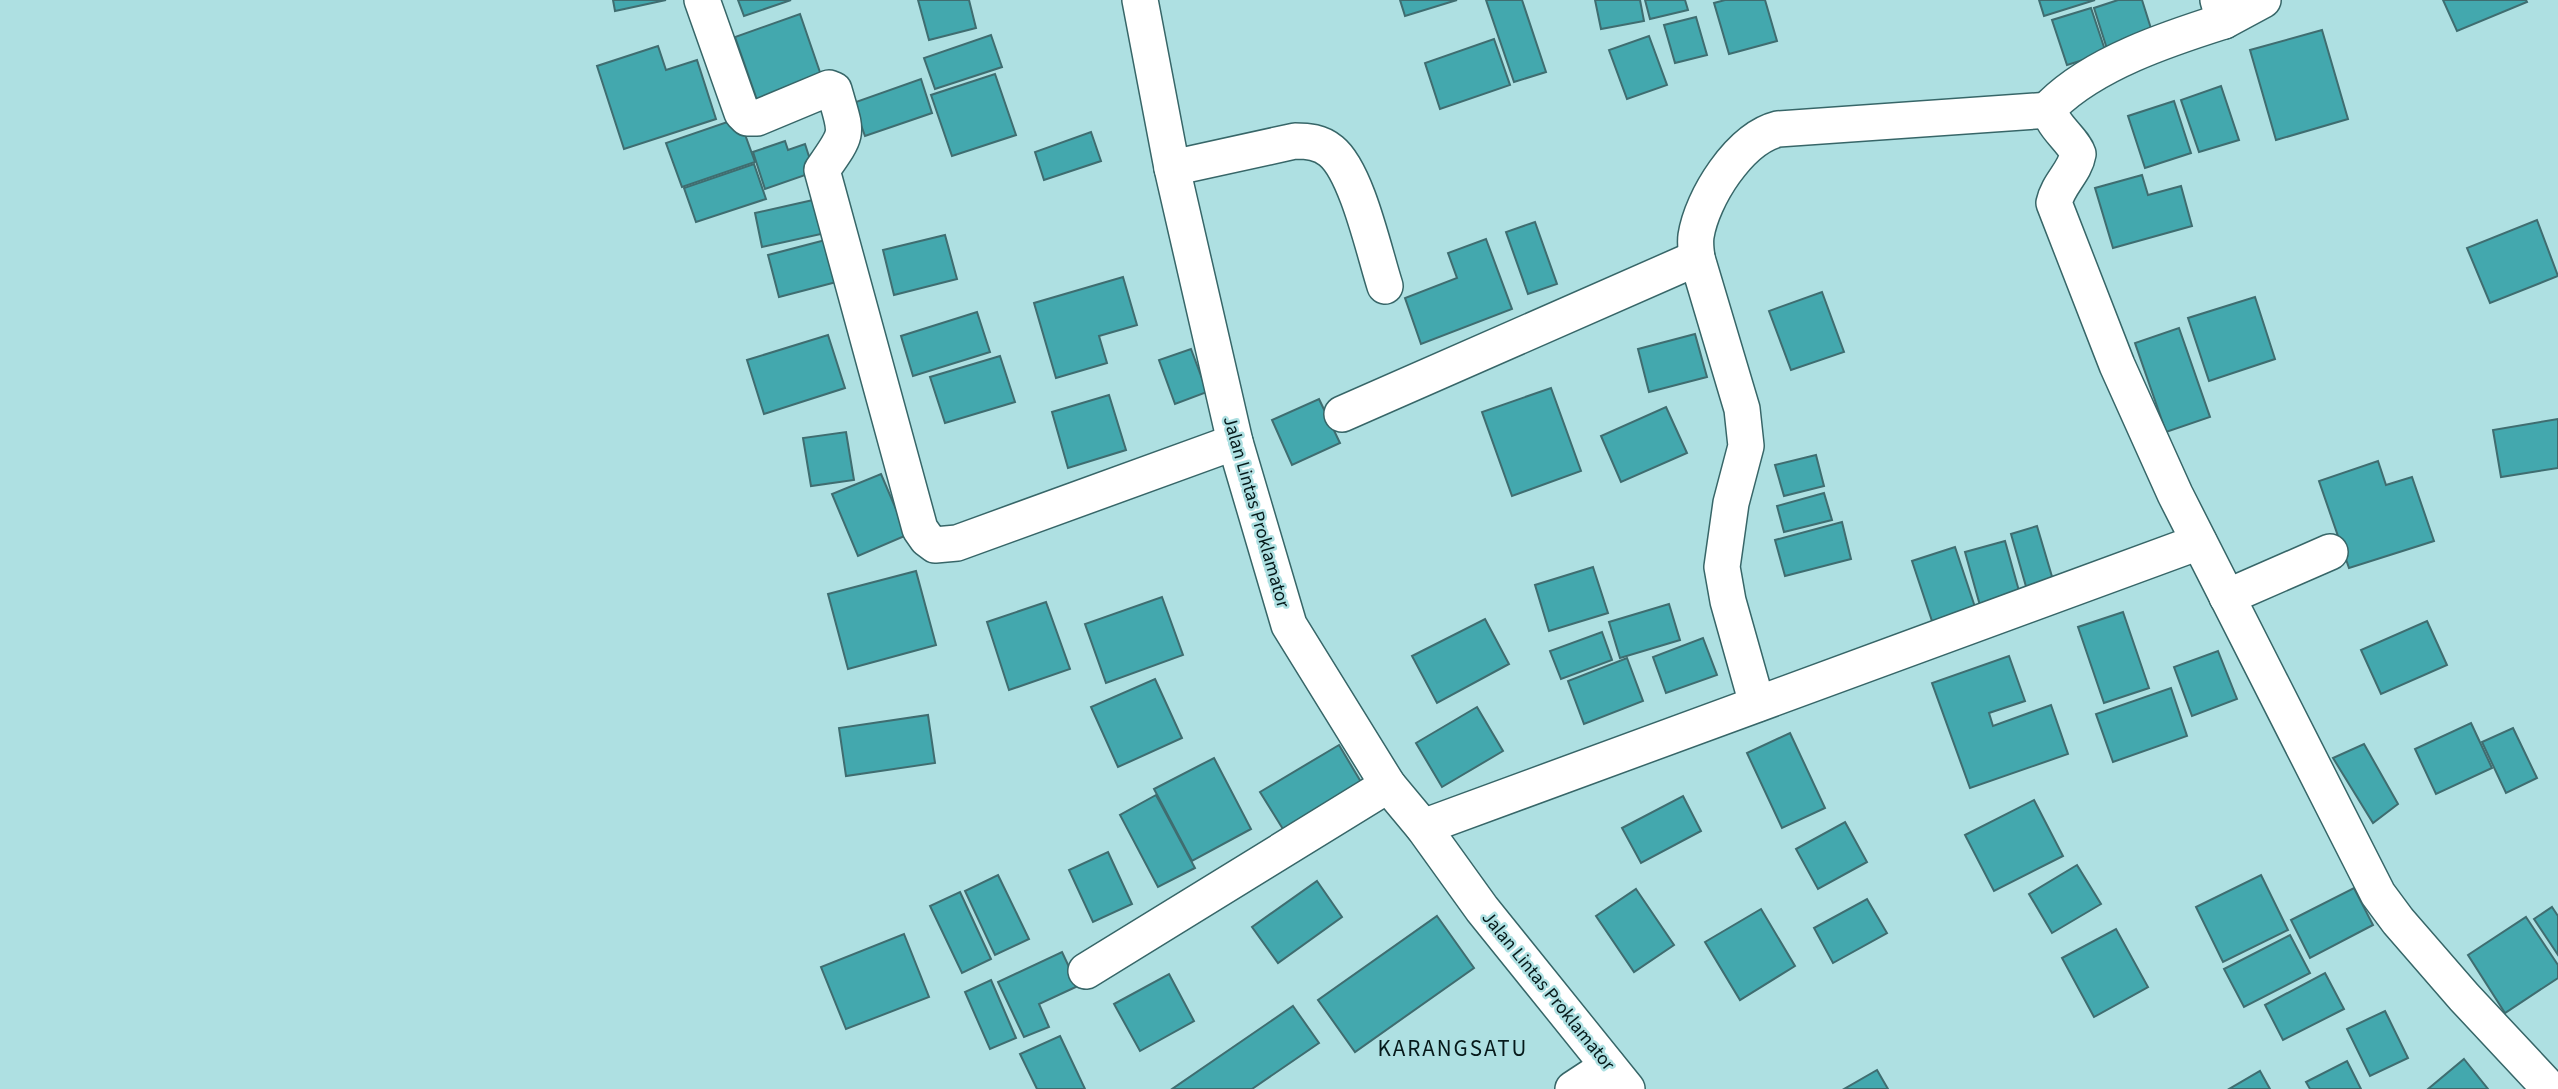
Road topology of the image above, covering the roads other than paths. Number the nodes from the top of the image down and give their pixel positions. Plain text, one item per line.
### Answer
1 (702, 0) edge
2 (1140, 0) edge
3 (2263, 0) edge
4 (2221, 10) edge
5 (2050, 110) junction
6 (1172, 168) junction
7 (1697, 258) junction
8 (1385, 286) dead end
9 (1342, 414) dead end
10 (1235, 442) junction
11 (2199, 542) junction
12 (2330, 552) dead end
13 (2227, 597) junction
14 (1757, 704) junction
15 (1388, 785) junction
16 (1423, 827) junction
17 (1086, 971) dead end
18 (1618, 1077) edge
19 (1573, 1089) edge
20 (2550, 1089) edge

1 - 10 street
2 - 6 street, Jalan Lintas Proklamator
3 - 4 street
4 - 5 street
5 - 7 street
5 - 11 street
6 - 8 street
6 - 10 street, Jalan Lintas Proklamator
7 - 9 street
7 - 14 street
10 - 15 street, Jalan Lintas Proklamator
11 - 13 street
11 - 14 street
12 - 13 street
13 - 20 street
14 - 16 street
15 - 16 street, Jalan Lintas Proklamator
15 - 17 street
16 - 18 street, Jalan Lintas Proklamator
18 - 19 street

